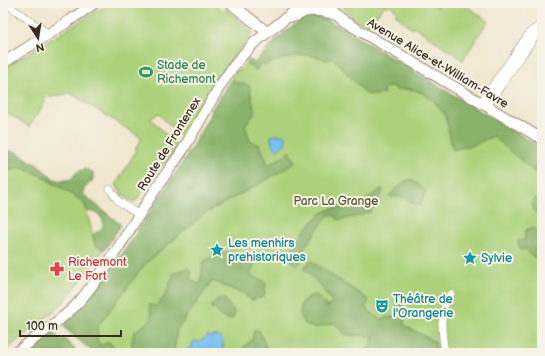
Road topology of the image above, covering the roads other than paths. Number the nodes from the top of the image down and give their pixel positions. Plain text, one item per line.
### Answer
1 (5, 3) edge
2 (94, 3) edge
3 (230, 3) edge
4 (305, 3) edge
5 (325, 3) edge
6 (337, 15) junction
7 (286, 17) junction
8 (541, 25) edge
9 (267, 32) junction
10 (49, 34) junction
11 (3, 63) edge
12 (484, 104) junction
13 (542, 140) edge
14 (110, 188) dead end
15 (139, 215) junction
16 (452, 294) dead end
17 (16, 353) edge
18 (445, 353) edge

1 - 10 street
2 - 10 street
3 - 9 street
4 - 7 street, Route de Frontenex
5 - 6 street, Avenue Alice-et-William-Favre
6 - 7 street
6 - 12 street, Avenue Alice-et-William-Favre
7 - 9 street, Route de Frontenex
8 - 12 street
9 - 15 street, Route de Frontenex
10 - 11 street
12 - 13 street, Avenue Alice-et-William-Favre
14 - 15 street
15 - 17 street, Route de Frontenex
16 - 18 street

